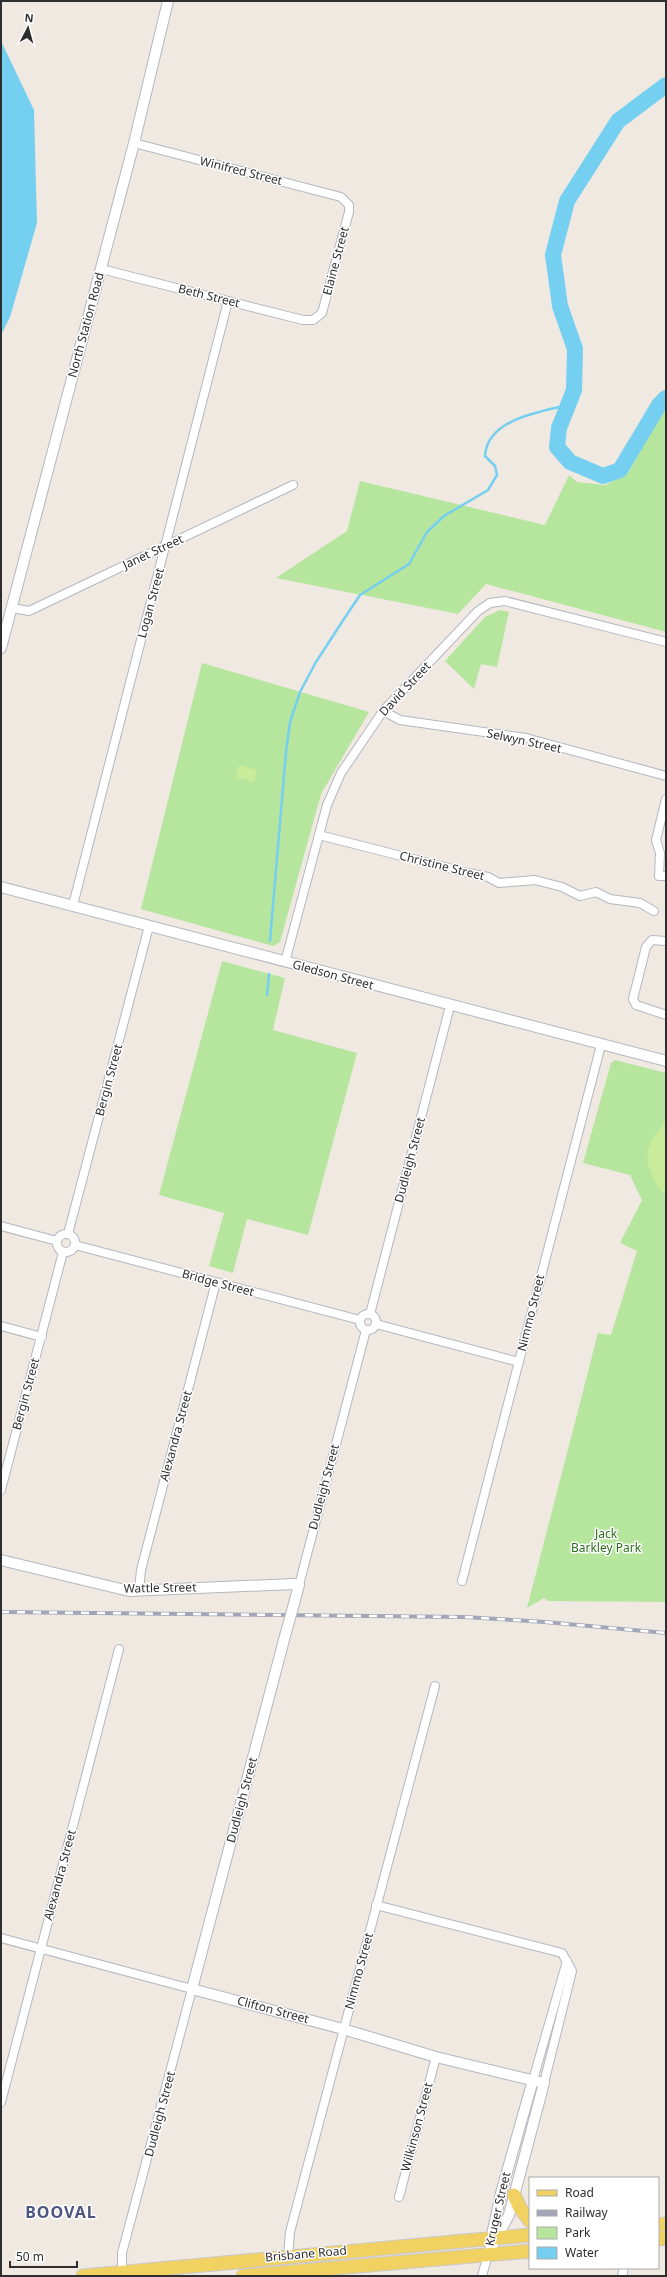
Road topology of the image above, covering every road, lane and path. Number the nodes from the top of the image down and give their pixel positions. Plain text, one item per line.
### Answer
1 (168, 1) edge
2 (134, 144) junction
3 (347, 202) joint
4 (101, 269) junction
5 (228, 301) junction
6 (318, 319) joint
7 (293, 485) dead end
8 (166, 546) junction
9 (12, 608) junction
10 (666, 642) edge
11 (1, 648) edge
12 (383, 711) junction
13 (666, 776) edge
14 (666, 799) edge
15 (319, 835) junction
16 (666, 876) edge
17 (1, 887) edge
18 (73, 905) junction
19 (654, 912) dead end
20 (149, 926) junction
21 (666, 941) edge
22 (285, 962) junction
23 (450, 1006) junction
24 (666, 1015) edge
25 (601, 1045) junction
26 (666, 1062) edge
27 (1, 1226) edge
28 (68, 1234) junction
29 (57, 1241) junction
30 (75, 1245) junction
31 (63, 1252) junction
32 (216, 1282) junction
33 (370, 1314) junction
34 (360, 1320) junction
35 (376, 1324) junction
36 (1, 1326) edge
37 (366, 1330) junction
38 (42, 1337) junction
39 (519, 1362) junction
40 (1, 1490) edge
41 (1, 1560) edge
42 (462, 1581) dead end
43 (298, 1585) junction
44 (140, 1590) junction
45 (119, 1649) dead end
46 (435, 1686) dead end
47 (376, 1905) junction
48 (1, 1938) edge
49 (41, 1949) junction
50 (567, 1962) junction
51 (192, 1989) junction
52 (343, 2029) junction
53 (436, 2057) junction
54 (533, 2080) junction
55 (544, 2083) junction
56 (1, 2102) edge
57 (514, 2194) junction
58 (398, 2197) dead end
59 (529, 2220) edge
60 (529, 2234) edge
61 (494, 2237) junction
62 (529, 2251) edge
63 (488, 2254) junction
64 (288, 2256) junction
65 (194, 2270) edge
66 (122, 2271) junction
67 (341, 2272) edge
68 (83, 2276) edge
69 (243, 2276) edge
70 (482, 2276) edge

1 - 2 street, North Station Road
2 - 3 street, Winifred Street
2 - 4 street, North Station Road
3 - 6 street, Elaine Street
4 - 5 street, Beth Street
4 - 9 street, North Station Road
5 - 6 street, Beth Street
5 - 8 street, Logan Street
7 - 8 street, Janet Street
8 - 9 street, Janet Street
8 - 18 street, Logan Street
9 - 11 street, North Station Road
10 - 12 street, David Street
12 - 13 street, Selwyn Street
12 - 15 street, David Street
14 - 16 street
15 - 19 street, Christine Street
15 - 22 street, David Street
17 - 18 street, Gledson Street
18 - 20 street, Gledson Street
20 - 22 street, Gledson Street
20 - 28 street, Bergin Street
21 - 24 street
22 - 23 street, Gledson Street
23 - 25 street, Gledson Street
23 - 33 street, Dudleigh Street
25 - 26 street, Gledson Street
25 - 39 street, Nimmo Street
27 - 29 street
28 - 29 street
28 - 30 street
29 - 31 street
30 - 31 street
30 - 32 street, Bridge Street
31 - 38 street, Bergin Street
32 - 34 street, Bridge Street
32 - 44 street, Alexandra Street
33 - 34 street
33 - 35 street
34 - 37 street
35 - 37 street
35 - 39 street
36 - 38 street
37 - 43 street, Dudleigh Street
38 - 40 street, Bergin Street
39 - 42 street, Nimmo Street
41 - 44 street, Wattle Street
43 - 44 street, Wattle Street
43 - 51 street, Dudleigh Street, bridge
45 - 49 street, Alexandra Street
46 - 47 street, Nimmo Street
47 - 50 street
47 - 52 street, Nimmo Street
48 - 49 street, Clifton Street
49 - 51 street, Clifton Street
49 - 56 street, Alexandra Street
50 - 54 street, Kruger Street
50 - 55 street, Kruger Street
51 - 52 street, Clifton Street
51 - 66 street, Dudleigh Street
52 - 53 street, Clifton Street
52 - 64 street, Nimmo Street
53 - 54 street, Clifton Street
53 - 58 street, Wilkinson Street
54 - 55 street, Clifton Street
54 - 61 street, Kruger Street
55 - 57 street, Kruger Street
57 - 59 main road
57 - 61 street, Kruger Street
60 - 61 main road, Brisbane Road
61 - 63 street, Kruger Street
61 - 64 main road, Brisbane Road
62 - 63 main road, Brisbane Road
63 - 67 main road, Brisbane Road
63 - 70 street
64 - 65 main road, Brisbane Road
65 - 66 main road, Brisbane Road
66 - 68 main road, Brisbane Road
67 - 69 main road, Brisbane Road

